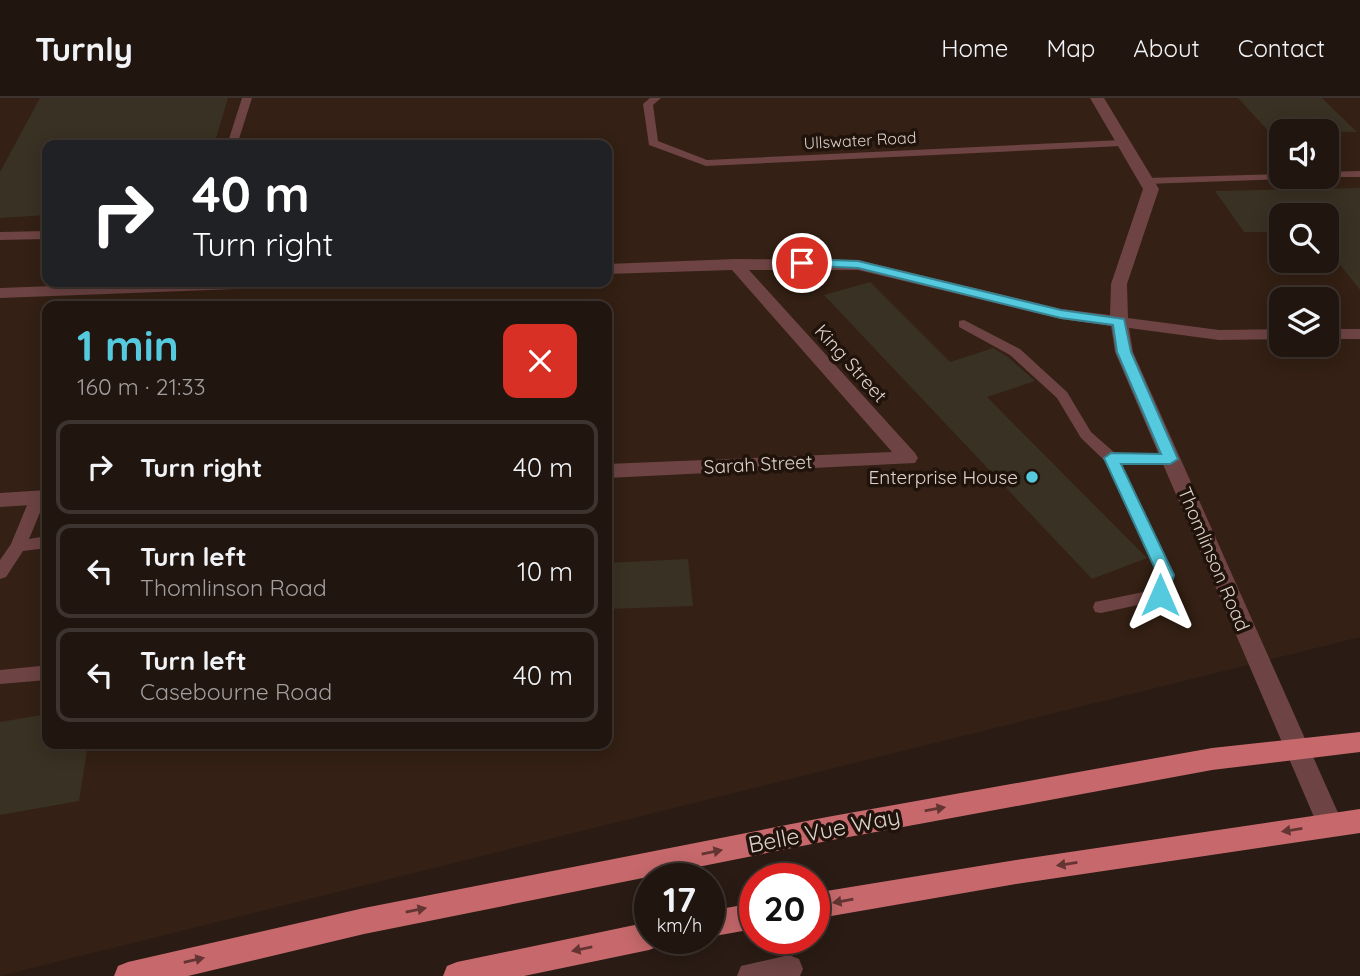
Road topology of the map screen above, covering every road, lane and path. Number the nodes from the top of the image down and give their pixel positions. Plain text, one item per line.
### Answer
1 (247, 98) edge
2 (656, 98) edge
3 (1097, 98) edge
4 (234, 140) edge
5 (1122, 143) junction
6 (1360, 174) edge
7 (1339, 175) edge
8 (1269, 177) edge
9 (1146, 181) junction
10 (42, 235) edge
11 (0, 236) edge
12 (735, 264) junction
13 (612, 269) edge
14 (153, 287) edge
15 (0, 293) edge
16 (1119, 322) junction
17 (964, 324) dead end
18 (1269, 334) edge
19 (1339, 334) edge
20 (1360, 334) edge
21 (908, 458) joint
22 (1111, 458) junction
23 (1170, 459) junction
24 (612, 471) edge
25 (42, 497) edge
26 (0, 500) edge
27 (42, 543) edge
28 (18, 546) junction
29 (0, 573) edge
30 (1101, 607) dead end
31 (42, 673) edge
32 (0, 677) edge
33 (1360, 743) edge
34 (1296, 750) junction
35 (1360, 821) edge
36 (1330, 824) junction
37 (830, 903) edge
38 (634, 939) edge
39 (789, 969) dead end
40 (128, 976) edge
41 (457, 976) edge
42 (751, 976) edge

1 - 4 lane
2 - 5 lane, Ullswater Road
3 - 5 street
5 - 9 street
6 - 7 lane
8 - 9 lane
9 - 16 street, Thomlinson Road
10 - 11 lane
12 - 13 street
12 - 16 street
12 - 21 street, King Street
14 - 15 street
16 - 18 street
16 - 23 street, Thomlinson Road
17 - 22 lane
19 - 20 street
21 - 24 street, Sarah Street
22 - 23 lane
22 - 30 lane
23 - 34 street, Thomlinson Road
25 - 26 street
25 - 28 lane
27 - 28 lane
28 - 29 lane
31 - 32 lane
33 - 34 highway, Belle Vue Way
34 - 36 street, Thomlinson Road
40 -> 34 highway, Belle Vue Way
35 - 36 highway
36 -> 37 highway
38 -> 41 highway
39 - 42 street

